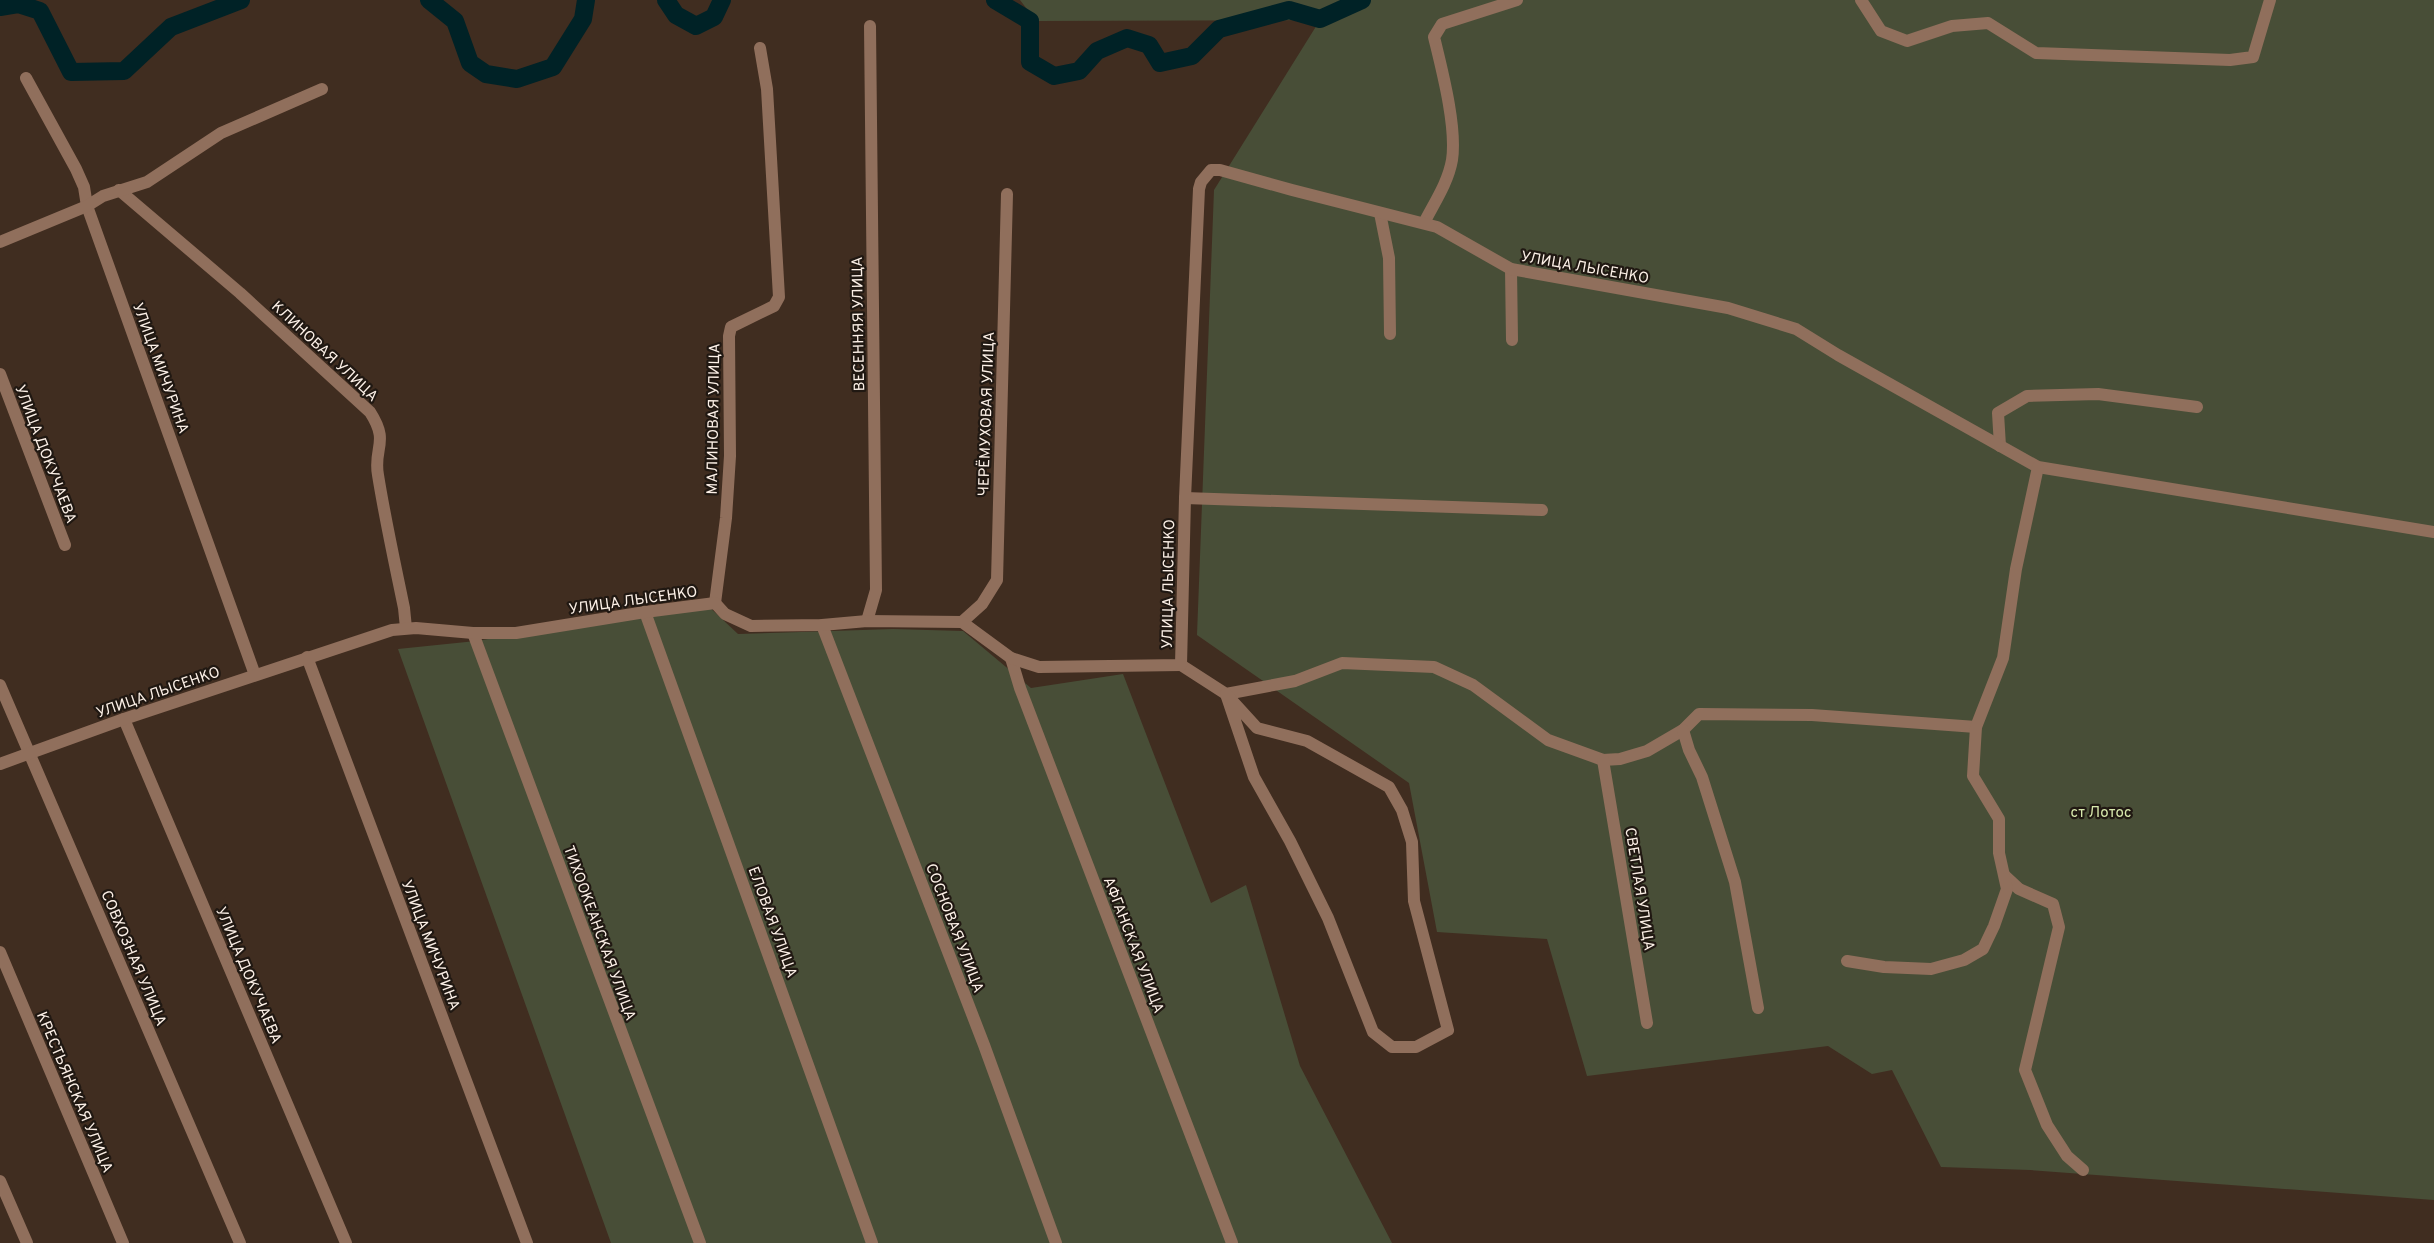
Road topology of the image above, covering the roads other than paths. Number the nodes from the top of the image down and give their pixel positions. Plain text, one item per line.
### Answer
1 (1517, 0) edge
2 (1861, 0) edge
3 (2271, 0) edge
4 (870, 26) dead end
5 (760, 48) dead end
6 (26, 78) dead end
7 (322, 90) dead end
8 (119, 190) junction
9 (1007, 194) dead end
10 (87, 206) junction
11 (1380, 213) junction
12 (1424, 223) junction
13 (0, 242) edge
14 (1511, 269) junction
15 (1390, 334) dead end
16 (1512, 340) dead end
17 (0, 374) edge
18 (2197, 407) dead end
19 (2000, 446) junction
20 (2038, 467) junction
21 (1185, 498) junction
22 (1542, 510) dead end
23 (2434, 532) edge
24 (65, 545) dead end
25 (715, 603) junction
26 (645, 612) junction
27 (867, 621) junction
28 (962, 622) junction
29 (822, 625) junction
30 (406, 628) junction
31 (473, 633) junction
32 (307, 657) junction
33 (1011, 658) junction
34 (1181, 665) junction
35 (255, 675) junction
36 (0, 685) edge
37 (1226, 694) junction
38 (124, 719) junction
39 (1976, 727) junction
40 (1683, 730) junction
41 (30, 753) junction
42 (1603, 760) junction
43 (0, 764) edge
44 (2005, 876) junction
45 (0, 952) edge
46 (1847, 961) dead end
47 (1758, 1008) dead end
48 (1647, 1023) dead end
49 (2084, 1170) dead end
50 (0, 1181) edge
51 (27, 1243) edge
52 (123, 1243) edge
53 (240, 1243) edge
54 (346, 1243) edge
55 (526, 1243) edge
56 (700, 1243) edge
57 (872, 1243) edge
58 (1056, 1243) edge
59 (1232, 1243) edge

1 - 12 street
2 - 3 street
4 - 27 street, ВЕСЕННЯЯ УЛИЦА
5 - 25 street, МАЛИНОВАЯ УЛИЦА
6 - 10 street, УЛИЦА МИЧУРИНА
7 - 8 street
8 - 10 street
8 - 30 street, КЛИНОВАЯ УЛИЦА
9 - 28 street, ЧЕРЁМУХОВАЯ УЛИЦА
10 - 13 street
10 - 35 street, УЛИЦА МИЧУРИНА
11 - 12 street, УЛИЦА ЛЫСЕНКО
11 - 15 street
11 - 21 street, УЛИЦА ЛЫСЕНКО
12 - 14 street, УЛИЦА ЛЫСЕНКО
14 - 16 street
14 - 19 street, УЛИЦА ЛЫСЕНКО
17 - 24 street, УЛИЦА ДОКУЧАЕВА
18 - 19 street
19 - 20 street, УЛИЦА ЛЫСЕНКО
20 - 23 street, УЛИЦА ЛЫСЕНКО
20 - 39 street
21 - 22 street
21 - 34 street, УЛИЦА ЛЫСЕНКО
25 - 26 street, УЛИЦА ЛЫСЕНКО
25 - 29 street, УЛИЦА ЛЫСЕНКО
26 - 31 street, УЛИЦА ЛЫСЕНКО
26 - 57 street, ЕЛОВАЯ УЛИЦА
27 - 28 street, УЛИЦА ЛЫСЕНКО
27 - 29 street, УЛИЦА ЛЫСЕНКО
28 - 33 street, УЛИЦА ЛЫСЕНКО
29 - 58 street, СОСНОВАЯ УЛИЦА
30 - 31 street, УЛИЦА ЛЫСЕНКО
30 - 32 street, УЛИЦА ЛЫСЕНКО
31 - 56 street, ТИХООКЕАНСКАЯ УЛИЦА
32 - 35 street, УЛИЦА ЛЫСЕНКО
32 - 55 street, УЛИЦА МИЧУРИНА
33 - 34 street, УЛИЦА ЛЫСЕНКО
33 - 59 street, АФГАНСКАЯ УЛИЦА
34 - 37 street
35 - 38 street, УЛИЦА ЛЫСЕНКО
36 - 41 street, СОВХОЗНАЯ УЛИЦА
37 - 37 street
37 - 42 street
38 - 41 street, УЛИЦА ЛЫСЕНКО
38 - 54 street, УЛИЦА ДОКУЧАЕВА
39 - 40 street
39 - 44 street
40 - 42 street
40 - 47 street
41 - 43 street, УЛИЦА ЛЫСЕНКО
41 - 53 street, СОВХОЗНАЯ УЛИЦА
42 - 48 street, СВЕТЛАЯ УЛИЦА
44 - 46 street
44 - 49 street
45 - 52 street, КРЕСТЬЯНСКАЯ УЛИЦА
50 - 51 street

